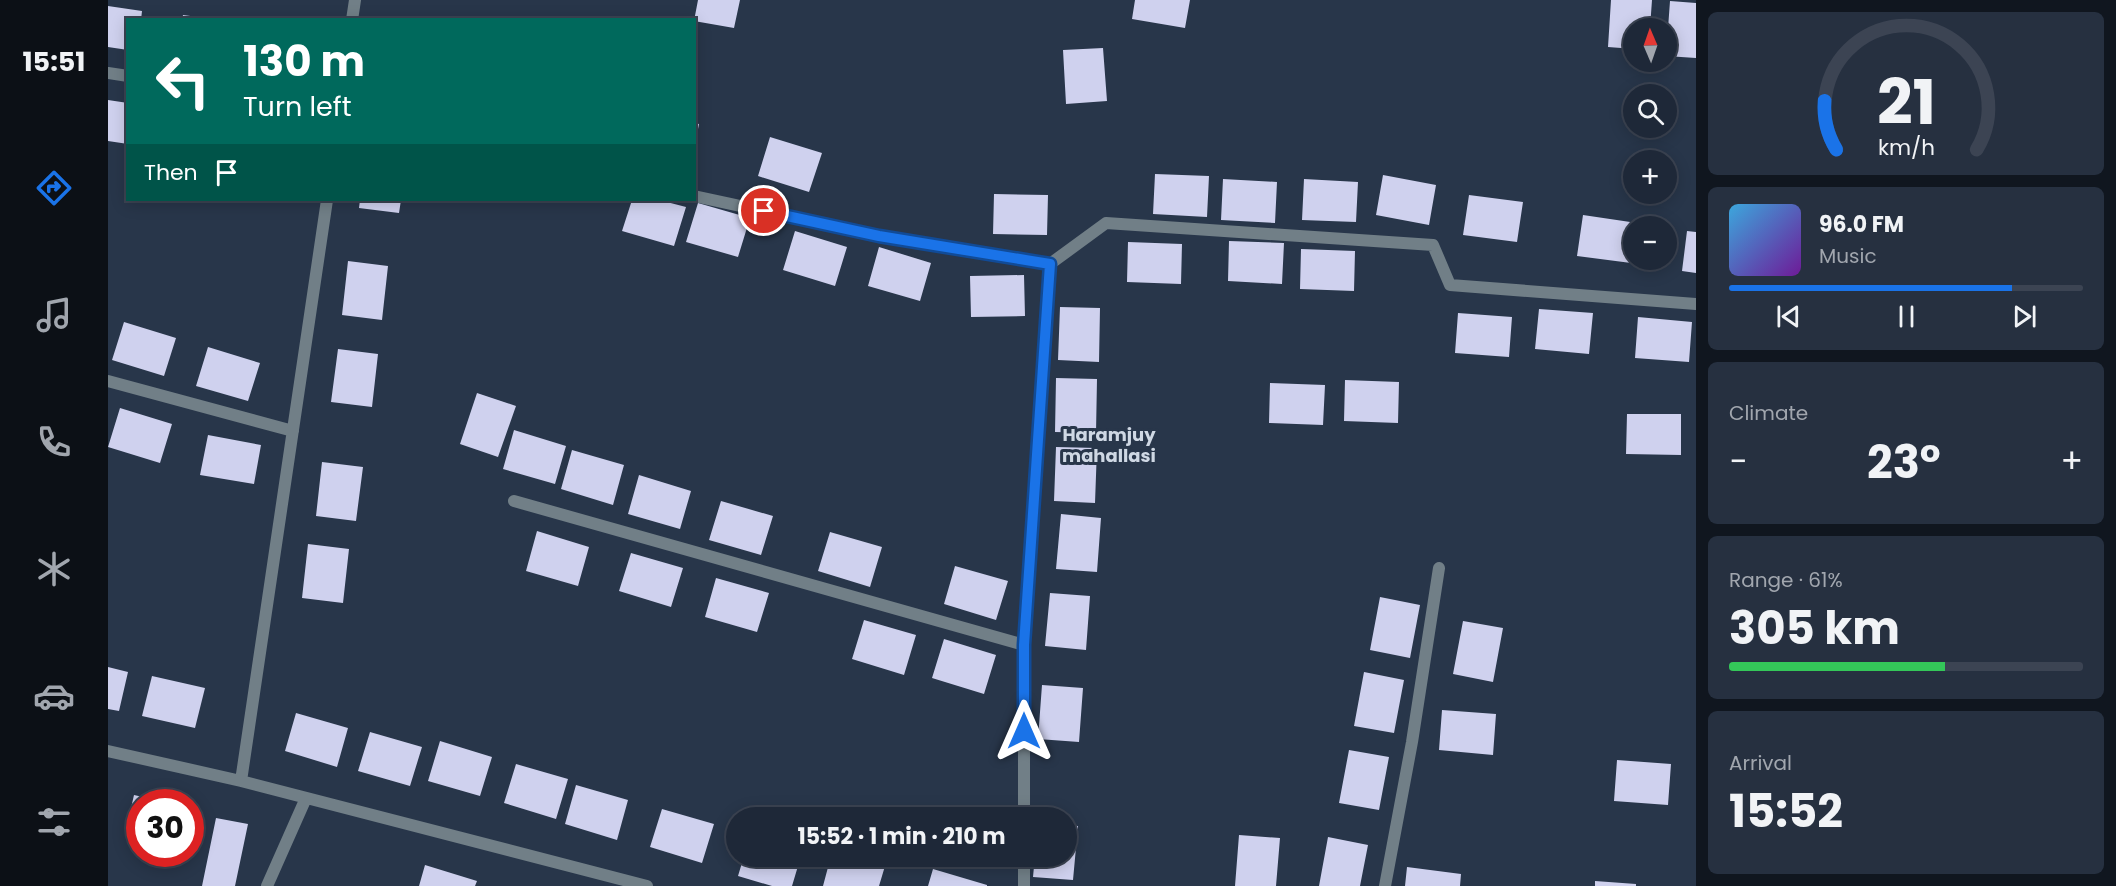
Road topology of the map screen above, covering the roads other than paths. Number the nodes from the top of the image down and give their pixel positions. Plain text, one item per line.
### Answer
1 (355, 0) edge
2 (352, 18) edge
3 (108, 73) edge
4 (126, 76) edge
5 (696, 196) edge
6 (327, 201) edge
7 (1050, 264) junction
8 (1696, 303) edge
9 (108, 381) edge
10 (293, 431) junction
11 (514, 501) dead end
12 (1439, 568) dead end
13 (1024, 645) junction
14 (108, 752) edge
15 (241, 781) junction
16 (306, 798) junction
17 (1024, 807) edge
18 (1024, 867) edge
19 (267, 886) edge
20 (647, 886) edge
21 (1024, 886) edge
22 (1384, 886) edge

1 - 2 street
3 - 4 street
5 - 7 street
6 - 10 street
7 - 8 street
7 - 13 street
9 - 10 street
10 - 15 street
11 - 13 street
12 - 22 street
13 - 17 street
14 - 15 street
15 - 16 street
16 - 19 street
16 - 20 street
18 - 21 street

